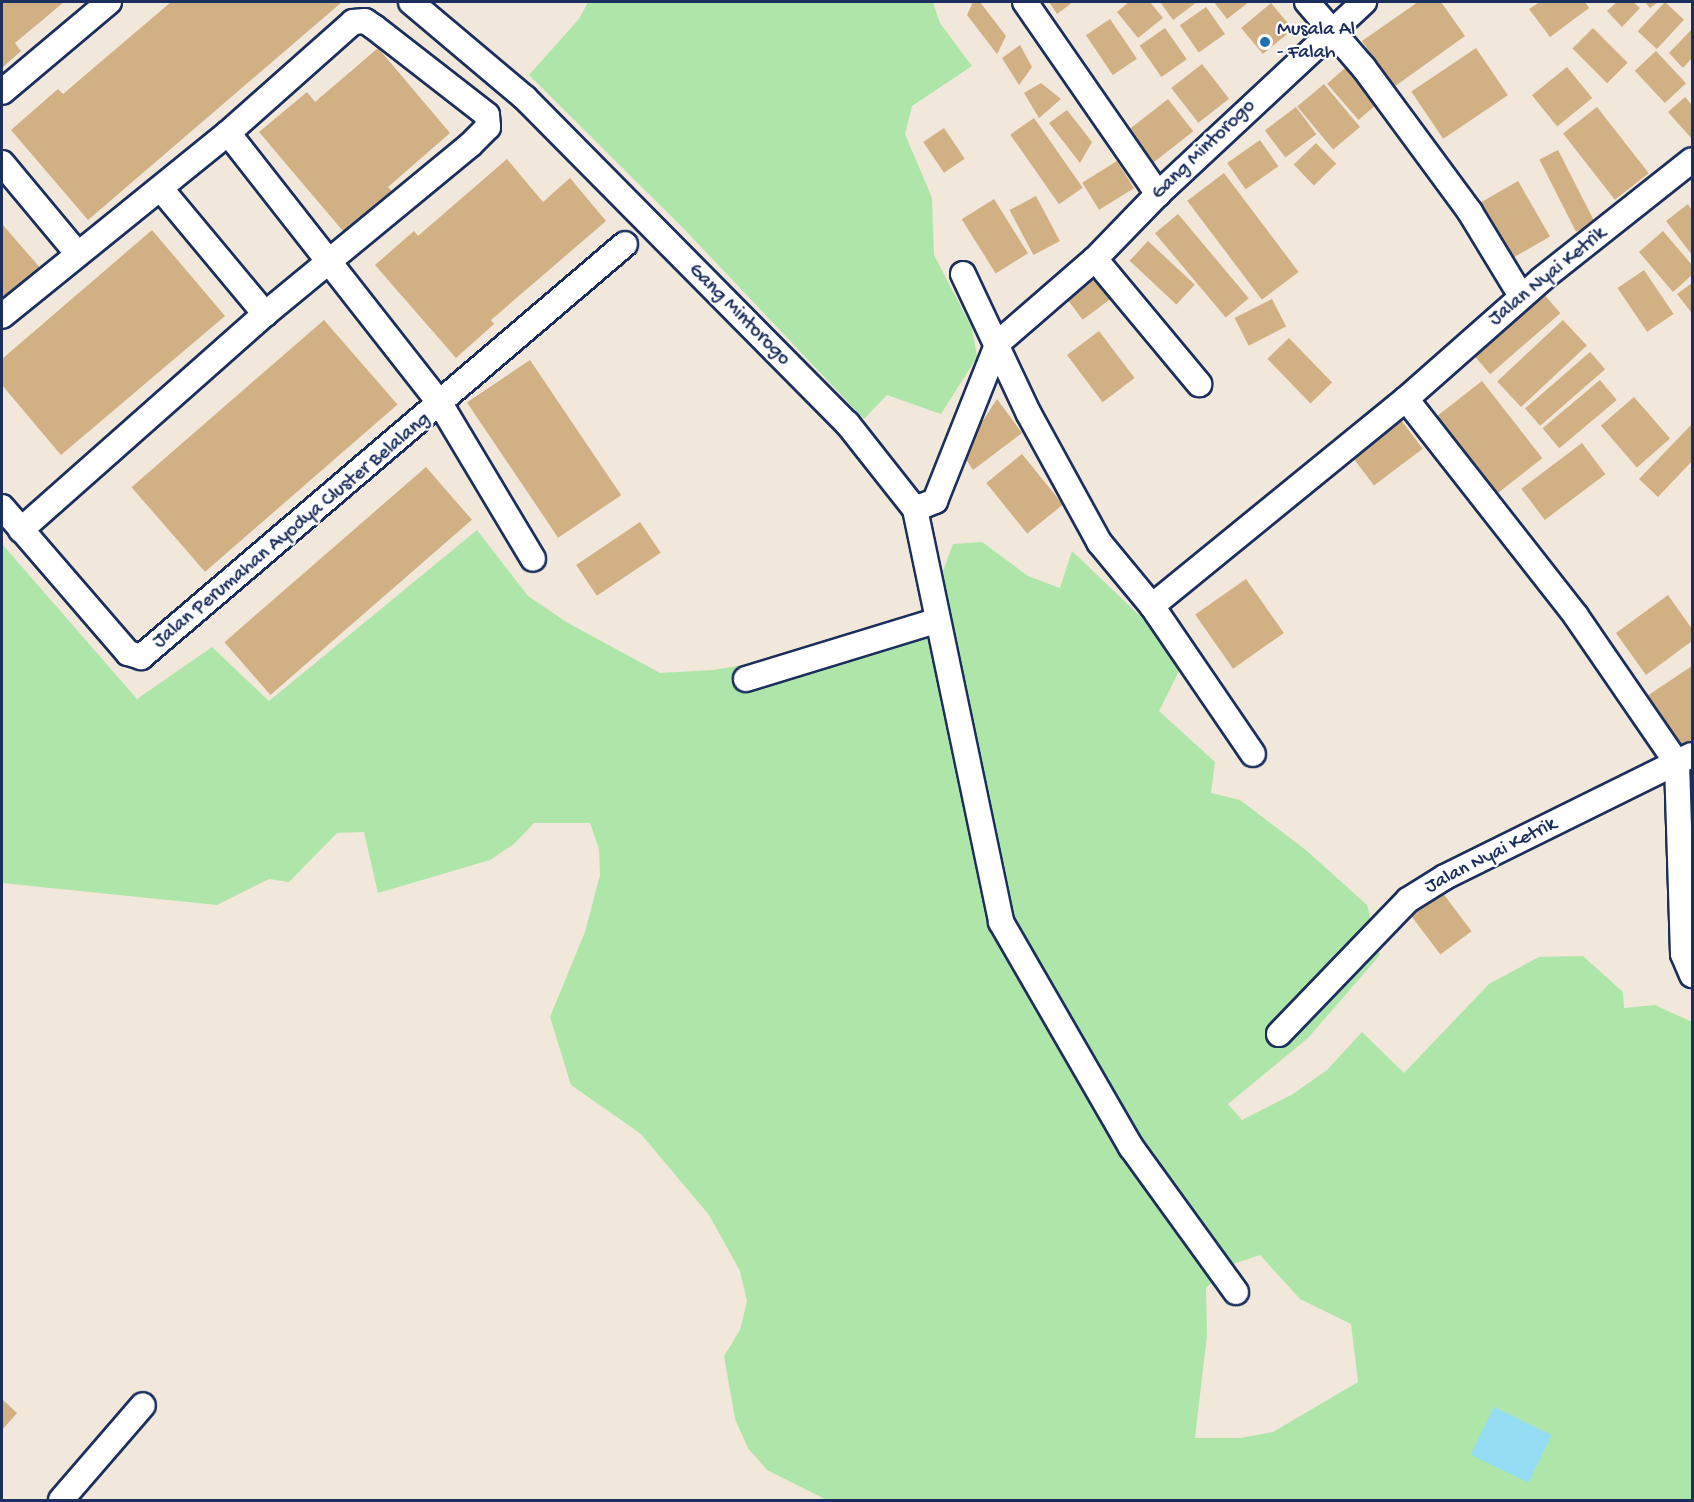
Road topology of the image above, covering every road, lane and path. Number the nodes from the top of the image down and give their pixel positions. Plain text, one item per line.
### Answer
1 (109, 2) edge
2 (411, 2) edge
3 (1025, 2) edge
4 (1307, 2) edge
5 (1364, 2) edge
6 (1334, 34) junction
7 (2, 92) edge
8 (228, 133) junction
9 (1692, 160) edge
10 (2, 164) edge
11 (161, 189) junction
12 (1158, 194) junction
13 (625, 244) dead end
14 (77, 253) junction
15 (1095, 259) junction
16 (329, 262) junction
17 (963, 274) dead end
18 (1521, 296) junction
19 (265, 314) junction
20 (2, 316) edge
21 (998, 343) junction
22 (1199, 384) dead end
23 (1406, 399) junction
24 (441, 405) junction
25 (2, 507) edge
26 (915, 509) junction
27 (21, 530) junction
28 (533, 559) dead end
29 (1152, 606) junction
30 (936, 621) junction
31 (746, 680) dead end
32 (1253, 754) dead end
33 (1685, 759) edge
34 (1692, 975) edge
35 (1279, 1034) dead end
36 (1236, 1292) dead end
37 (143, 1405) dead end
38 (61, 1500) edge

1 - 7 street
2 - 26 street, Gang Mintorogo
3 - 12 street
4 - 6 street
5 - 6 street, Gang Mintorogo
6 - 12 street, Gang Mintorogo
6 - 18 street
8 - 11 street
8 - 16 street, Jalan Perumahan Ayodya Cluster Belalang
8 - 16 street
9 - 18 street, Jalan Nyai Ketrik
10 - 14 street
11 - 14 street
11 - 19 street
12 - 15 street, Gang Mintorogo
13 - 24 street, Jalan Perumahan Ayodya Cluster Belalang
14 - 20 street
15 - 21 street, Gang Mintorogo
15 - 22 street
16 - 19 street
16 - 24 street, Jalan Perumahan Ayodya Cluster Belalang
17 - 21 street
18 - 23 street, Jalan Nyai Ketrik
19 - 27 street
21 - 26 street, Gang Mintorogo
21 - 29 street
23 - 29 street, Jalan Nyai Ketrik
23 - 33 street
24 - 27 street, Jalan Perumahan Ayodya Cluster Belalang
24 - 28 street, Jalan Perumahan Ayodya Cluster Belalang
25 - 27 street, Jalan Perumahan Ayodya Cluster Belalang
26 - 30 street
29 - 32 street
30 - 31 street
30 - 36 street
33 - 34 street
33 - 35 street, Jalan Nyai Ketrik
37 - 38 street

